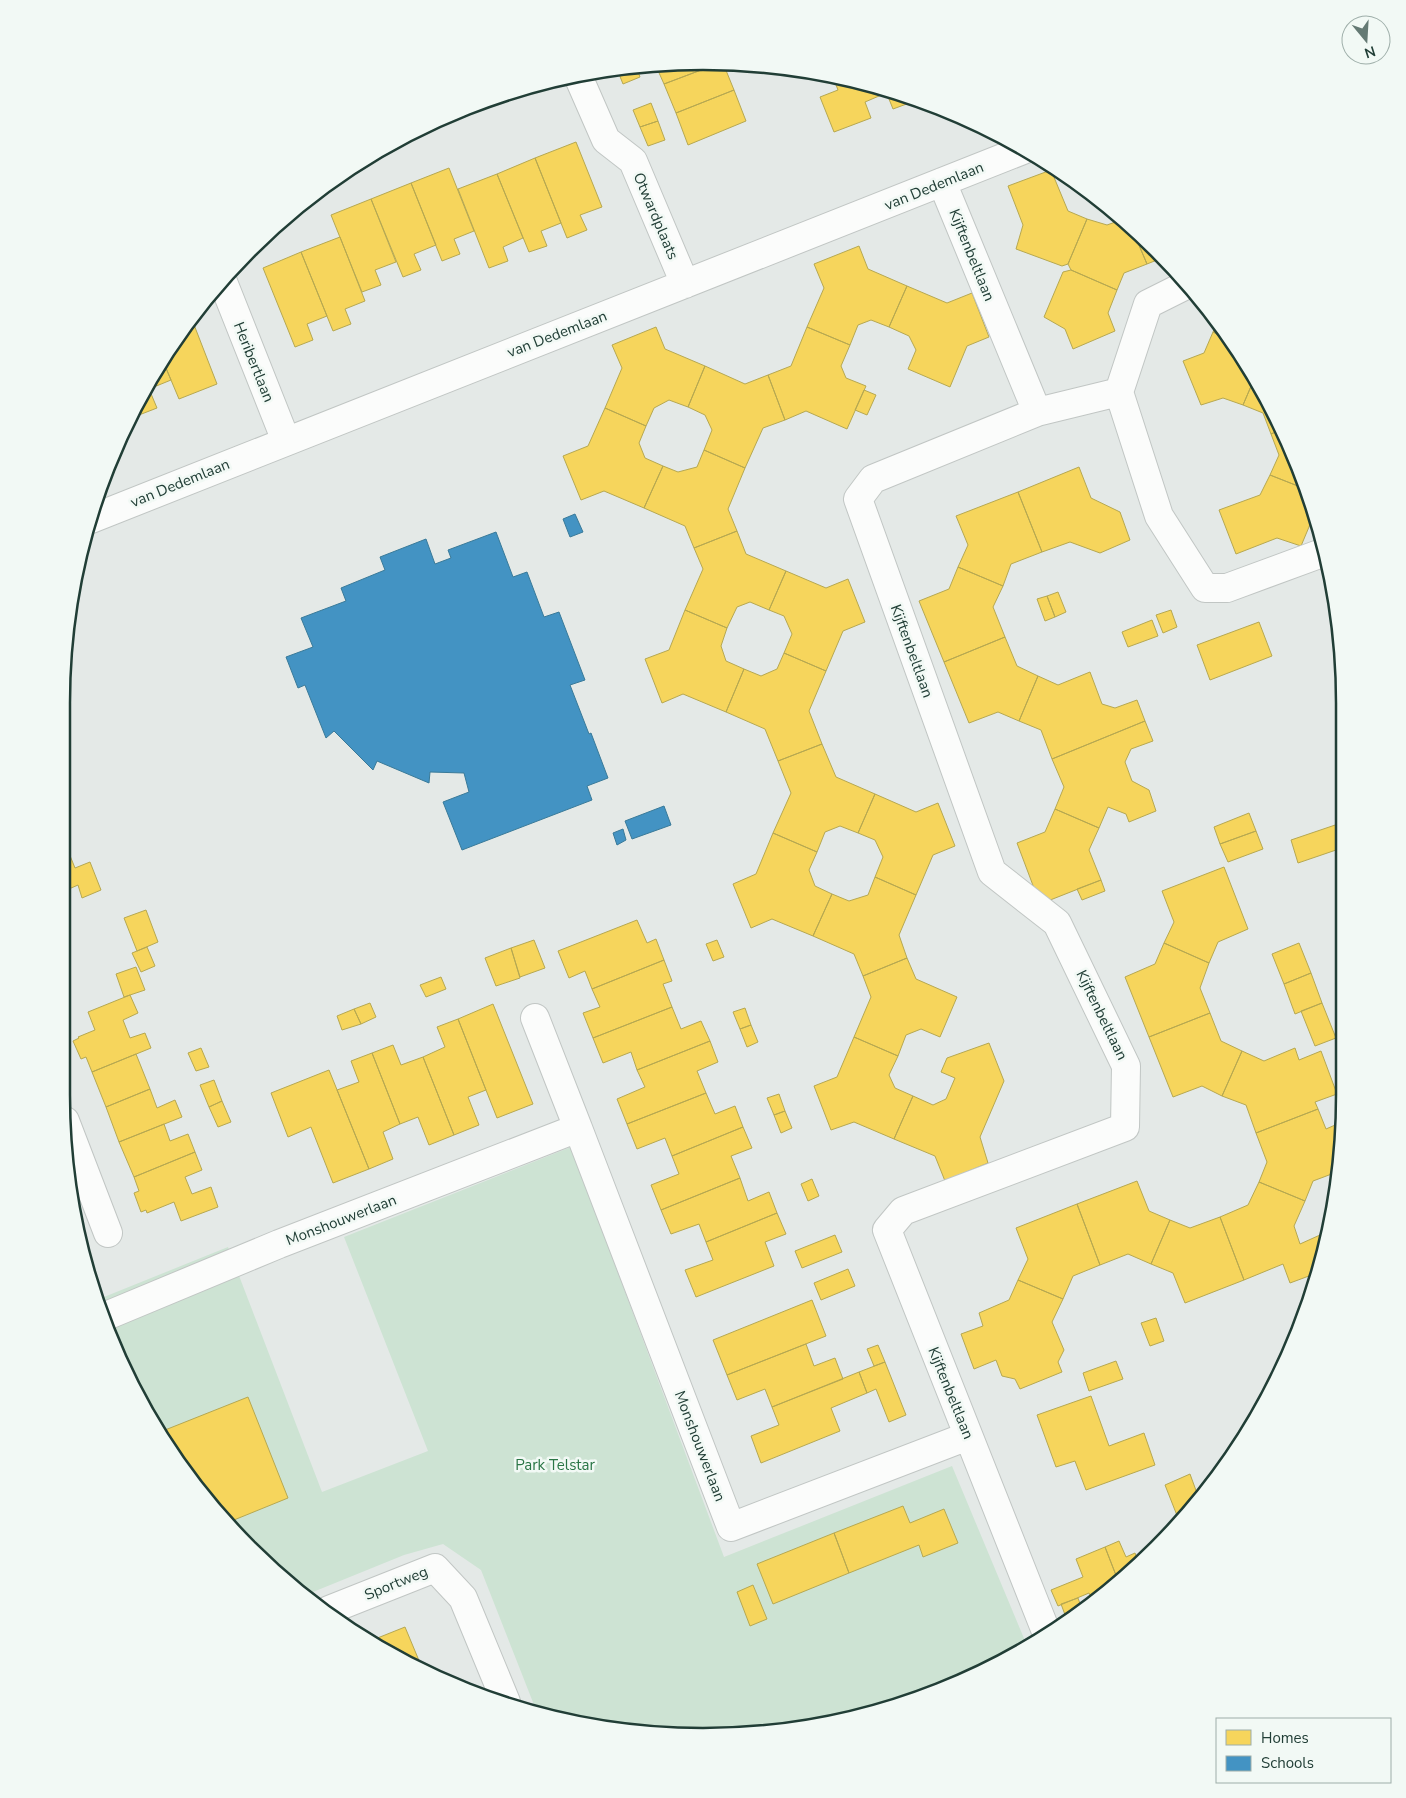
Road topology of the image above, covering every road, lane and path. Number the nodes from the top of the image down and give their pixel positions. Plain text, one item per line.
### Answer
1 (581, 82) edge
2 (1016, 153) edge
3 (942, 182) junction
4 (685, 284) junction
5 (1180, 288) edge
6 (225, 289) edge
7 (1119, 392) junction
8 (1037, 412) junction
9 (286, 441) junction
10 (99, 515) edge
11 (1318, 555) edge
12 (535, 1018) dead end
13 (578, 1128) junction
14 (71, 1137) edge
15 (108, 1233) dead end
16 (110, 1314) edge
17 (968, 1436) junction
18 (333, 1608) edge
19 (1044, 1627) edge
20 (503, 1695) edge

1 - 4 street, Otwardplaats
2 - 3 street, van Dedemlaan
3 - 4 street, van Dedemlaan
3 - 8 street, Kijftenbeltlaan
4 - 9 street, van Dedemlaan
5 - 7 street
6 - 9 street, Heribertlaan
7 - 8 street, Kijftenbeltlaan
7 - 11 street
8 - 17 street, Kijftenbeltlaan
9 - 10 street, van Dedemlaan
12 - 13 street, Monshouwerlaan
13 - 16 street, Monshouwerlaan
13 - 17 street, Monshouwerlaan
14 - 15 street
17 - 19 street, Kijftenbeltlaan
18 - 20 street, Sportweg

